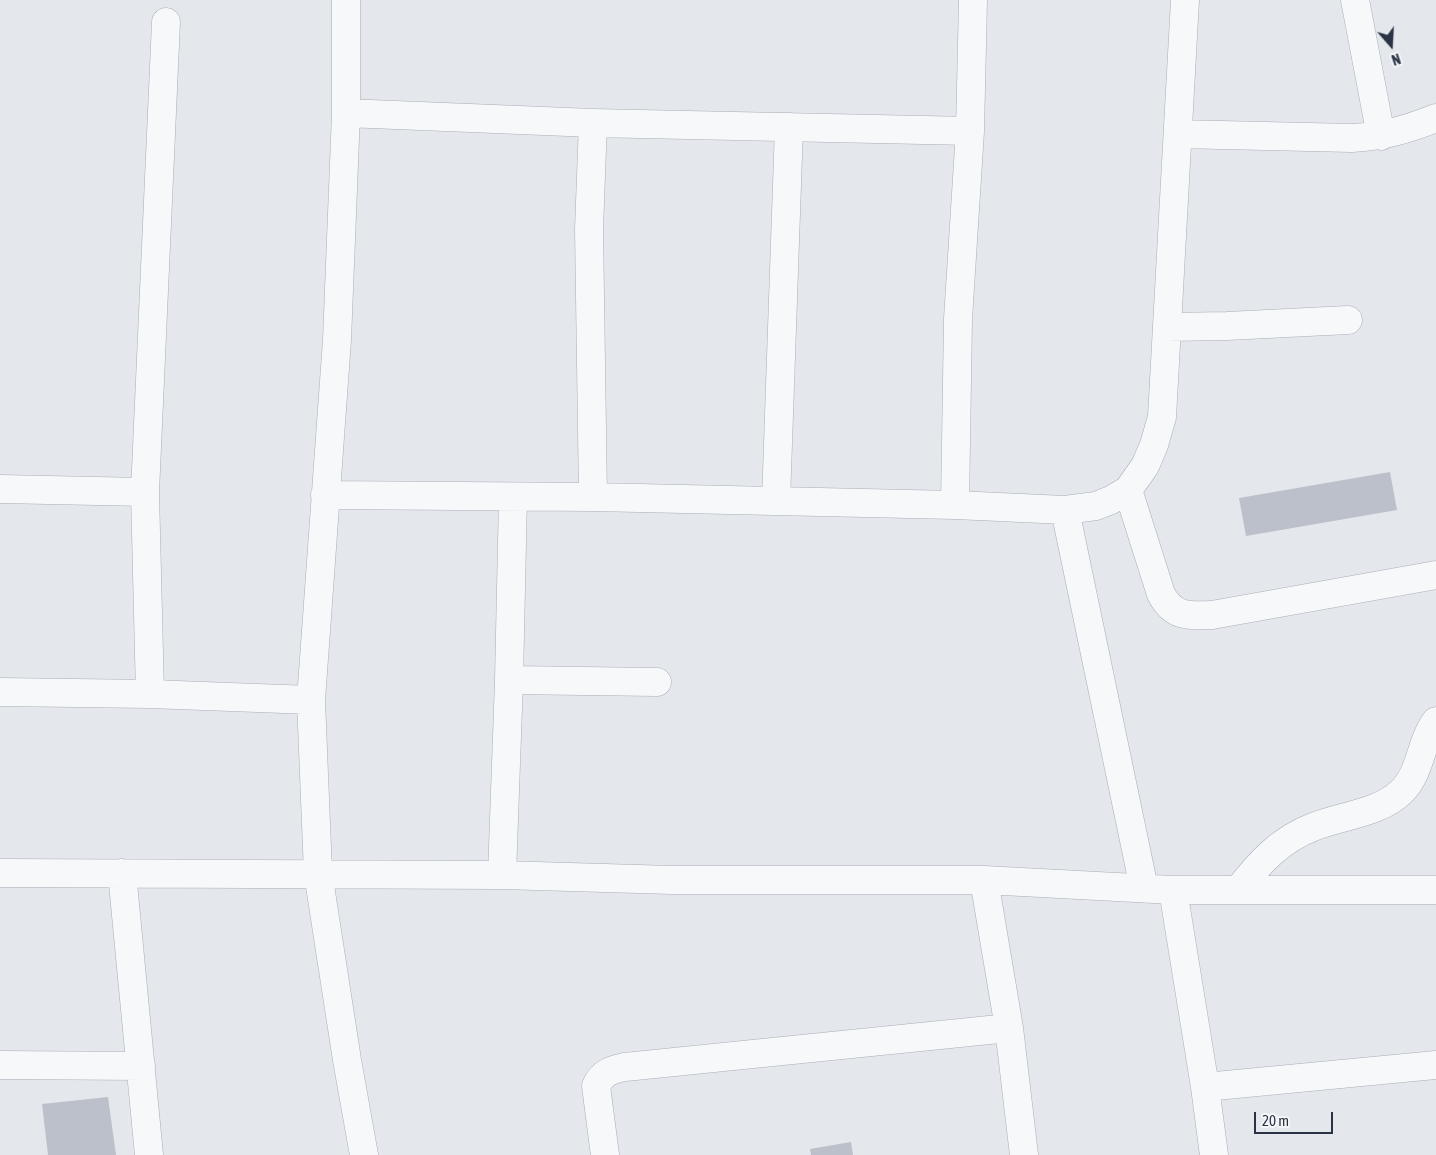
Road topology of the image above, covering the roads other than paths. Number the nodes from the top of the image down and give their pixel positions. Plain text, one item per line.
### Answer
1 (346, 0) edge
2 (973, 0) edge
3 (1185, 0) edge
4 (1355, 0) edge
5 (166, 22) dead end
6 (346, 113) junction
7 (1436, 118) edge
8 (593, 123) junction
9 (789, 127) junction
10 (970, 131) junction
11 (1178, 134) junction
12 (1381, 136) junction
13 (1348, 320) dead end
14 (1167, 326) junction
15 (0, 489) edge
16 (1128, 490) junction
17 (145, 492) junction
18 (325, 496) junction
19 (512, 497) junction
20 (593, 497) junction
21 (776, 500) junction
22 (955, 505) junction
23 (1064, 510) junction
24 (1436, 575) edge
25 (509, 680) junction
26 (657, 682) dead end
27 (0, 692) edge
28 (150, 694) junction
29 (311, 700) junction
30 (1436, 721) edge
31 (0, 873) edge
32 (122, 873) junction
33 (318, 873) junction
34 (502, 875) junction
35 (984, 880) junction
36 (1144, 888) junction
37 (1173, 890) junction
38 (1238, 890) junction
39 (1436, 890) edge
40 (1009, 1028) junction
41 (0, 1064) edge
42 (141, 1066) junction
43 (1436, 1066) edge
44 (1205, 1087) junction
45 (149, 1155) edge
46 (364, 1155) edge
47 (605, 1155) edge
48 (1024, 1155) edge
49 (1214, 1155) edge

1 - 6 street
2 - 10 street
3 - 11 street
4 - 12 street
5 - 17 street
6 - 8 street
6 - 18 street
7 - 12 street
8 - 9 street
8 - 20 street
9 - 10 street
9 - 21 street
10 - 22 street
11 - 12 street
11 - 14 street
13 - 14 street
14 - 16 street
15 - 17 street
16 - 23 street
16 - 24 street
17 - 28 street
18 - 19 street
18 - 29 street
19 - 20 street
19 - 25 street
20 - 21 street
21 - 22 street
22 - 23 street
23 - 36 street
25 - 26 street
25 - 34 street
27 - 28 street
28 - 29 street
29 - 33 street
30 - 38 street
31 - 32 street
32 - 33 street
32 - 42 street
33 - 34 street
33 - 46 street
34 - 35 street
35 - 36 street
35 - 40 street
36 - 37 street
37 - 38 street
37 - 44 street
38 - 39 street
40 - 47 street
40 - 48 street
41 - 42 street
42 - 45 street
43 - 44 street
44 - 49 street

